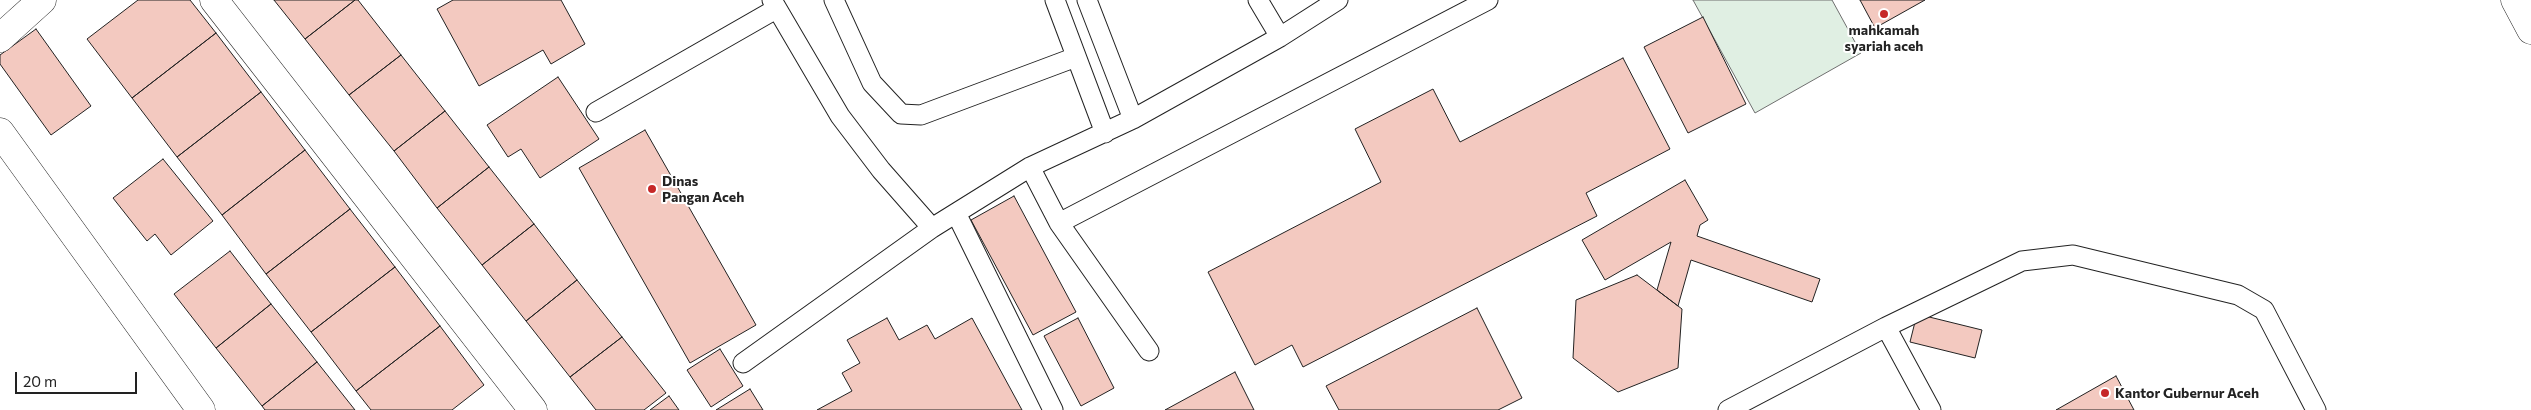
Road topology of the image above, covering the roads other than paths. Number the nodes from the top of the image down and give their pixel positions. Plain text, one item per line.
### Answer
1 (42, 0) edge
2 (214, 0) edge
3 (834, 0) edge
4 (1055, 0) edge
5 (1087, 0) edge
6 (1258, 0) edge
7 (1338, 0) edge
8 (1488, 0) edge
9 (2515, 0) edge
10 (774, 4) edge
11 (2531, 30) edge
12 (1280, 37) junction
13 (0, 38) edge
14 (1076, 57) junction
15 (596, 112) dead end
16 (1133, 119) junction
17 (0, 132) edge
18 (1105, 133) junction
19 (1030, 167) junction
20 (956, 213) junction
21 (1059, 223) junction
22 (932, 228) junction
23 (1886, 327) junction
24 (1149, 351) dead end
25 (743, 363) dead end
26 (201, 410) edge
27 (533, 410) edge
28 (1053, 410) edge
29 (1728, 410) edge
30 (1931, 410) edge
31 (2316, 410) edge

1 - 13 main road
2 - 27 main road
3 - 14 lane
4 - 14 lane
5 - 16 lane
6 - 12 lane
7 - 12 lane
8 - 21 lane
9 - 11 main road
10 - 15 lane
10 - 22 lane
12 - 16 lane
14 - 18 lane
16 - 18 lane
17 - 26 main road
18 - 19 lane
19 - 20 lane
19 - 21 lane
20 - 22 lane
20 - 28 lane
21 - 24 lane
22 - 25 lane
23 - 29 lane
23 - 30 lane
23 - 31 lane

